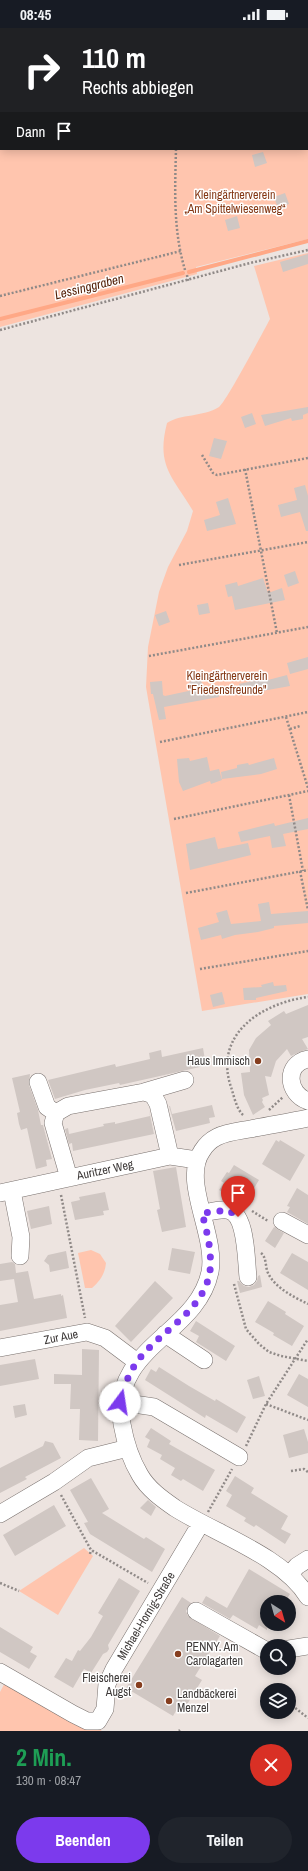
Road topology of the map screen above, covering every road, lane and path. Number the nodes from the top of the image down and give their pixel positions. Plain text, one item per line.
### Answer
1 (176, 150) edge
2 (308, 250) edge
3 (181, 251) junction
4 (185, 270) dead end
5 (187, 275) dead end
6 (188, 281) junction
7 (0, 296) edge
8 (0, 330) edge
9 (202, 455) dead end
10 (308, 458) edge
11 (245, 469) junction
12 (308, 542) edge
13 (260, 551) junction
14 (179, 565) dead end
15 (308, 627) edge
16 (277, 633) junction
17 (149, 656) dead end
18 (308, 712) edge
19 (286, 717) junction
20 (300, 726) dead end
21 (290, 729) junction
22 (160, 742) dead end
23 (308, 790) edge
24 (289, 795) junction
25 (174, 819) dead end
26 (308, 870) edge
27 (302, 871) junction
28 (186, 893) dead end
29 (308, 910) edge
30 (308, 951) edge
31 (200, 969) dead end
32 (308, 998) edge
33 (308, 1059) edge
34 (185, 1080) dead end
35 (38, 1082) dead end
36 (292, 1088) junction
37 (144, 1092) junction
38 (308, 1102) edge
39 (268, 1111) dead end
40 (56, 1112) junction
41 (308, 1118) edge
42 (248, 1119) dead end
43 (170, 1156) junction
44 (197, 1160) junction
45 (64, 1179) junction
46 (6, 1192) edge
47 (202, 1213) junction
48 (282, 1221) dead end
49 (308, 1235) edge
50 (244, 1245) junction
51 (20, 1256) dead end
52 (241, 1278) joint
53 (308, 1304) edge
54 (87, 1332) junction
55 (165, 1334) junction
56 (308, 1339) edge
57 (0, 1348) edge
58 (296, 1359) junction
59 (204, 1360) dead end
60 (137, 1362) junction
61 (308, 1362) edge
62 (120, 1402) junction
63 (266, 1404) junction
64 (308, 1420) edge
65 (128, 1448) junction
66 (239, 1457) junction
67 (291, 1471) dead end
68 (308, 1472) edge
69 (54, 1482) junction
70 (0, 1514) edge
71 (201, 1523) junction
72 (91, 1550) junction
73 (90, 1554) dead end
74 (308, 1559) edge
75 (290, 1574) junction
76 (0, 1583) edge
77 (19, 1591) dead end
78 (160, 1591) junction
79 (308, 1597) edge
80 (196, 1610) dead end
81 (308, 1646) edge
82 (260, 1647) edge
83 (296, 1648) edge
84 (0, 1672) edge
85 (296, 1709) edge
86 (308, 1718) edge

1 - 3 path
2 - 6 path
3 - 4 path
3 - 7 path
5 - 6 path
6 - 8 path
9 - 11 path
10 - 11 path
11 - 13 path
12 - 13 path
13 - 14 path
13 - 16 path
15 - 16 path
16 - 17 path
18 - 19 path
19 - 21 path
19 - 22 path
20 - 21 path
21 - 23 path
23 - 24 path
24 - 25 path
24 - 27 path
26 - 27 path
27 - 28 path
27 - 29 path
30 - 31 path
32 - 42 path
33 - 36 street
34 - 37 street
35 - 40 street
36 - 38 street
36 - 39 path
37 - 40 street
37 - 43 street
40 - 45 street
41 - 44 street
43 - 44 street, Auritzer Weg
43 - 45 street, Auritzer Weg
44 - 47 street
45 - 46 street, Auritzer Weg
45 - 54 path
46 - 51 street, Auritzer Weg
47 - 50 street
47 - 55 street
48 - 49 street
50 - 52 street
50 - 53 path
52 - 58 path
54 - 57 street, Zur Aue
54 - 60 street, Zur Aue
55 - 59 street
55 - 60 street
56 - 58 path
58 - 61 path
58 - 63 path
60 - 62 street
62 - 65 street
62 - 66 street
63 - 64 path
63 - 66 path
65 - 69 street
65 - 71 street
66 - 71 path
67 - 68 path
69 - 70 street
69 - 72 path
71 - 75 street
71 - 78 street, Michael-Hornig-Straße
72 - 73 path
72 - 78 path
74 - 75 street
75 - 79 street
76 - 77 path
78 - 84 street, Michael-Hornig-Straße
80 - 82 street
81 - 83 street
85 - 86 path

